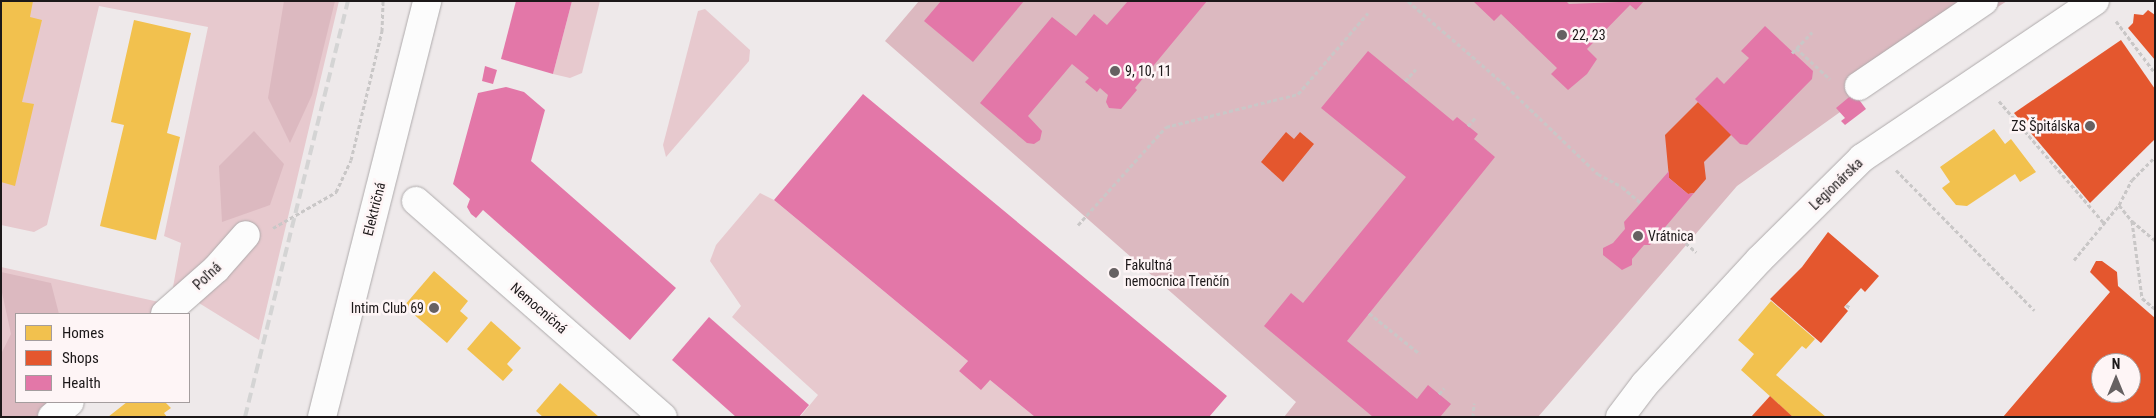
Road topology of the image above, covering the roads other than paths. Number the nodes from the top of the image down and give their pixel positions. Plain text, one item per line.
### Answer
1 (427, 1) edge
2 (1984, 1) edge
3 (2103, 8) edge
4 (1858, 86) dead end
5 (416, 201) dead end
6 (246, 235) dead end
7 (166, 313) edge
8 (69, 403) edge
9 (52, 417) edge
10 (322, 417) edge
11 (662, 417) edge
12 (1620, 417) edge

1 - 10 street, Električná
2 - 4 street
3 - 12 street, Legionárska
5 - 11 street, Nemocničná
6 - 7 street, Poľná
8 - 9 street

